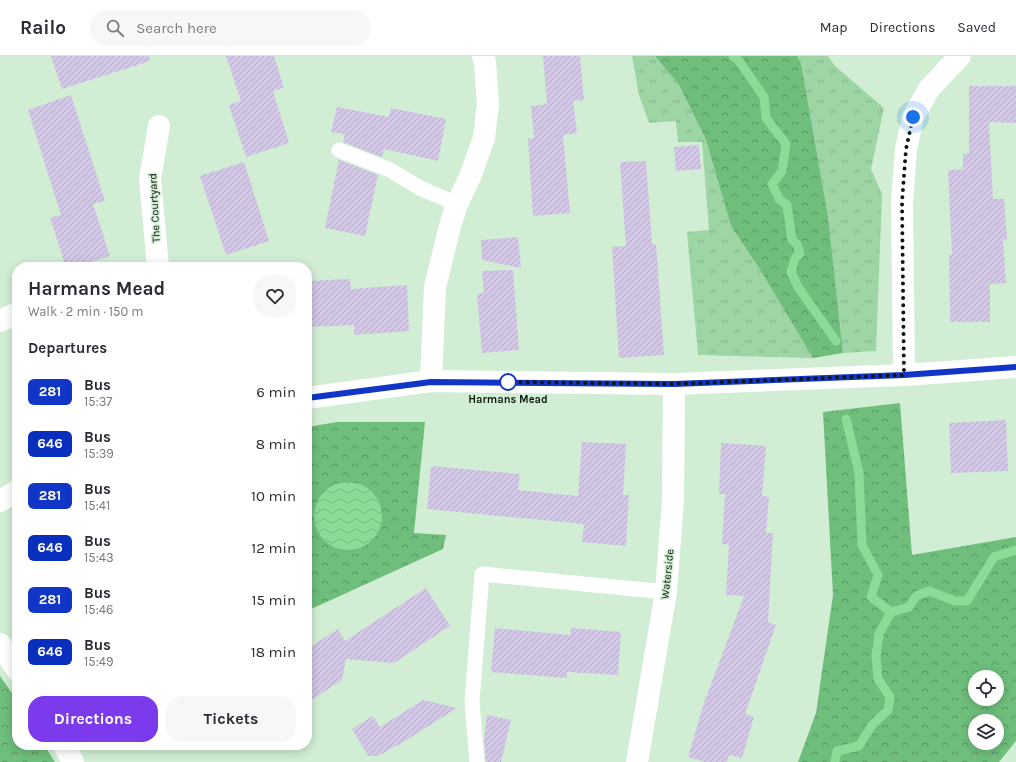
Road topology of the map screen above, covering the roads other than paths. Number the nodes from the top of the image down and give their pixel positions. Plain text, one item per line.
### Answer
1 (483, 56) edge
2 (960, 56) edge
3 (159, 126) dead end
4 (339, 150) dead end
5 (457, 204) junction
6 (158, 262) edge
7 (12, 315) edge
8 (0, 321) edge
9 (1016, 367) edge
10 (904, 375) junction
11 (431, 382) junction
12 (674, 384) junction
13 (312, 397) edge
14 (12, 494) edge
15 (0, 501) edge
16 (666, 592) junction
17 (0, 644) edge
18 (12, 662) edge
19 (67, 750) edge
20 (73, 762) edge
21 (477, 762) edge
22 (637, 762) edge

1 - 5 street
2 - 10 street
3 - 6 street, The Courtyard
4 - 5 lane
5 - 11 street
7 - 8 street
9 - 10 street
10 - 12 street
11 - 12 street
11 - 13 street
12 - 16 street, Waterside
14 - 15 street
16 - 21 lane
16 - 22 street, Waterside
17 - 18 street
19 - 20 street

